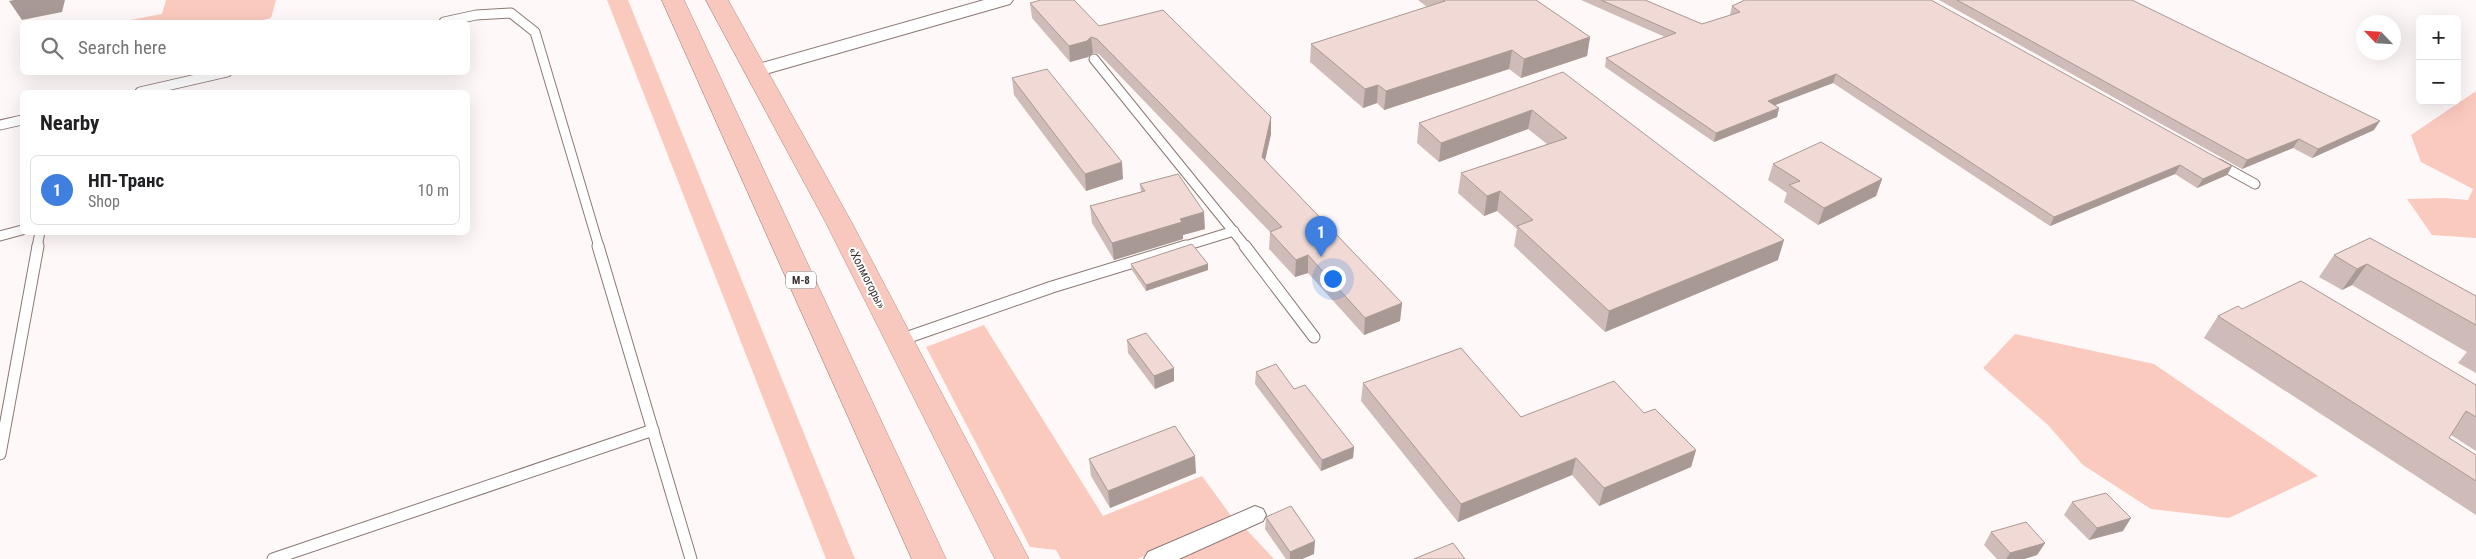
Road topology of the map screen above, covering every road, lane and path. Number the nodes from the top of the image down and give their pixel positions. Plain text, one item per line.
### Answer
1 (672, 0) edge
2 (718, 0) edge
3 (1004, 0) edge
4 (453, 20) edge
5 (1094, 59) dead end
6 (756, 71) junction
7 (214, 75) edge
8 (149, 90) edge
9 (20, 120) edge
10 (0, 125) edge
11 (2212, 160) edge
12 (2256, 184) dead end
13 (20, 231) edge
14 (1234, 231) junction
15 (39, 235) edge
16 (0, 236) edge
17 (1314, 337) dead end
18 (899, 340) junction
19 (653, 430) junction
20 (0, 454) edge
21 (1255, 515) dead end
22 (272, 559) edge
23 (691, 559) edge
24 (928, 559) edge
25 (1012, 559) edge
26 (1156, 559) edge

1 - 24 highway, М-8
2 - 6 highway, «Холмогоры»
3 - 6 street
4 - 19 lane
5 - 14 lane
6 - 18 highway, «Холмогоры»
7 - 8 lane
9 - 10 lane
11 - 12 lane
13 - 16 lane
14 - 17 lane
14 - 18 lane
15 - 20 lane
18 - 25 highway, «Холмогоры»
19 - 22 lane
19 - 23 lane
21 - 26 street

